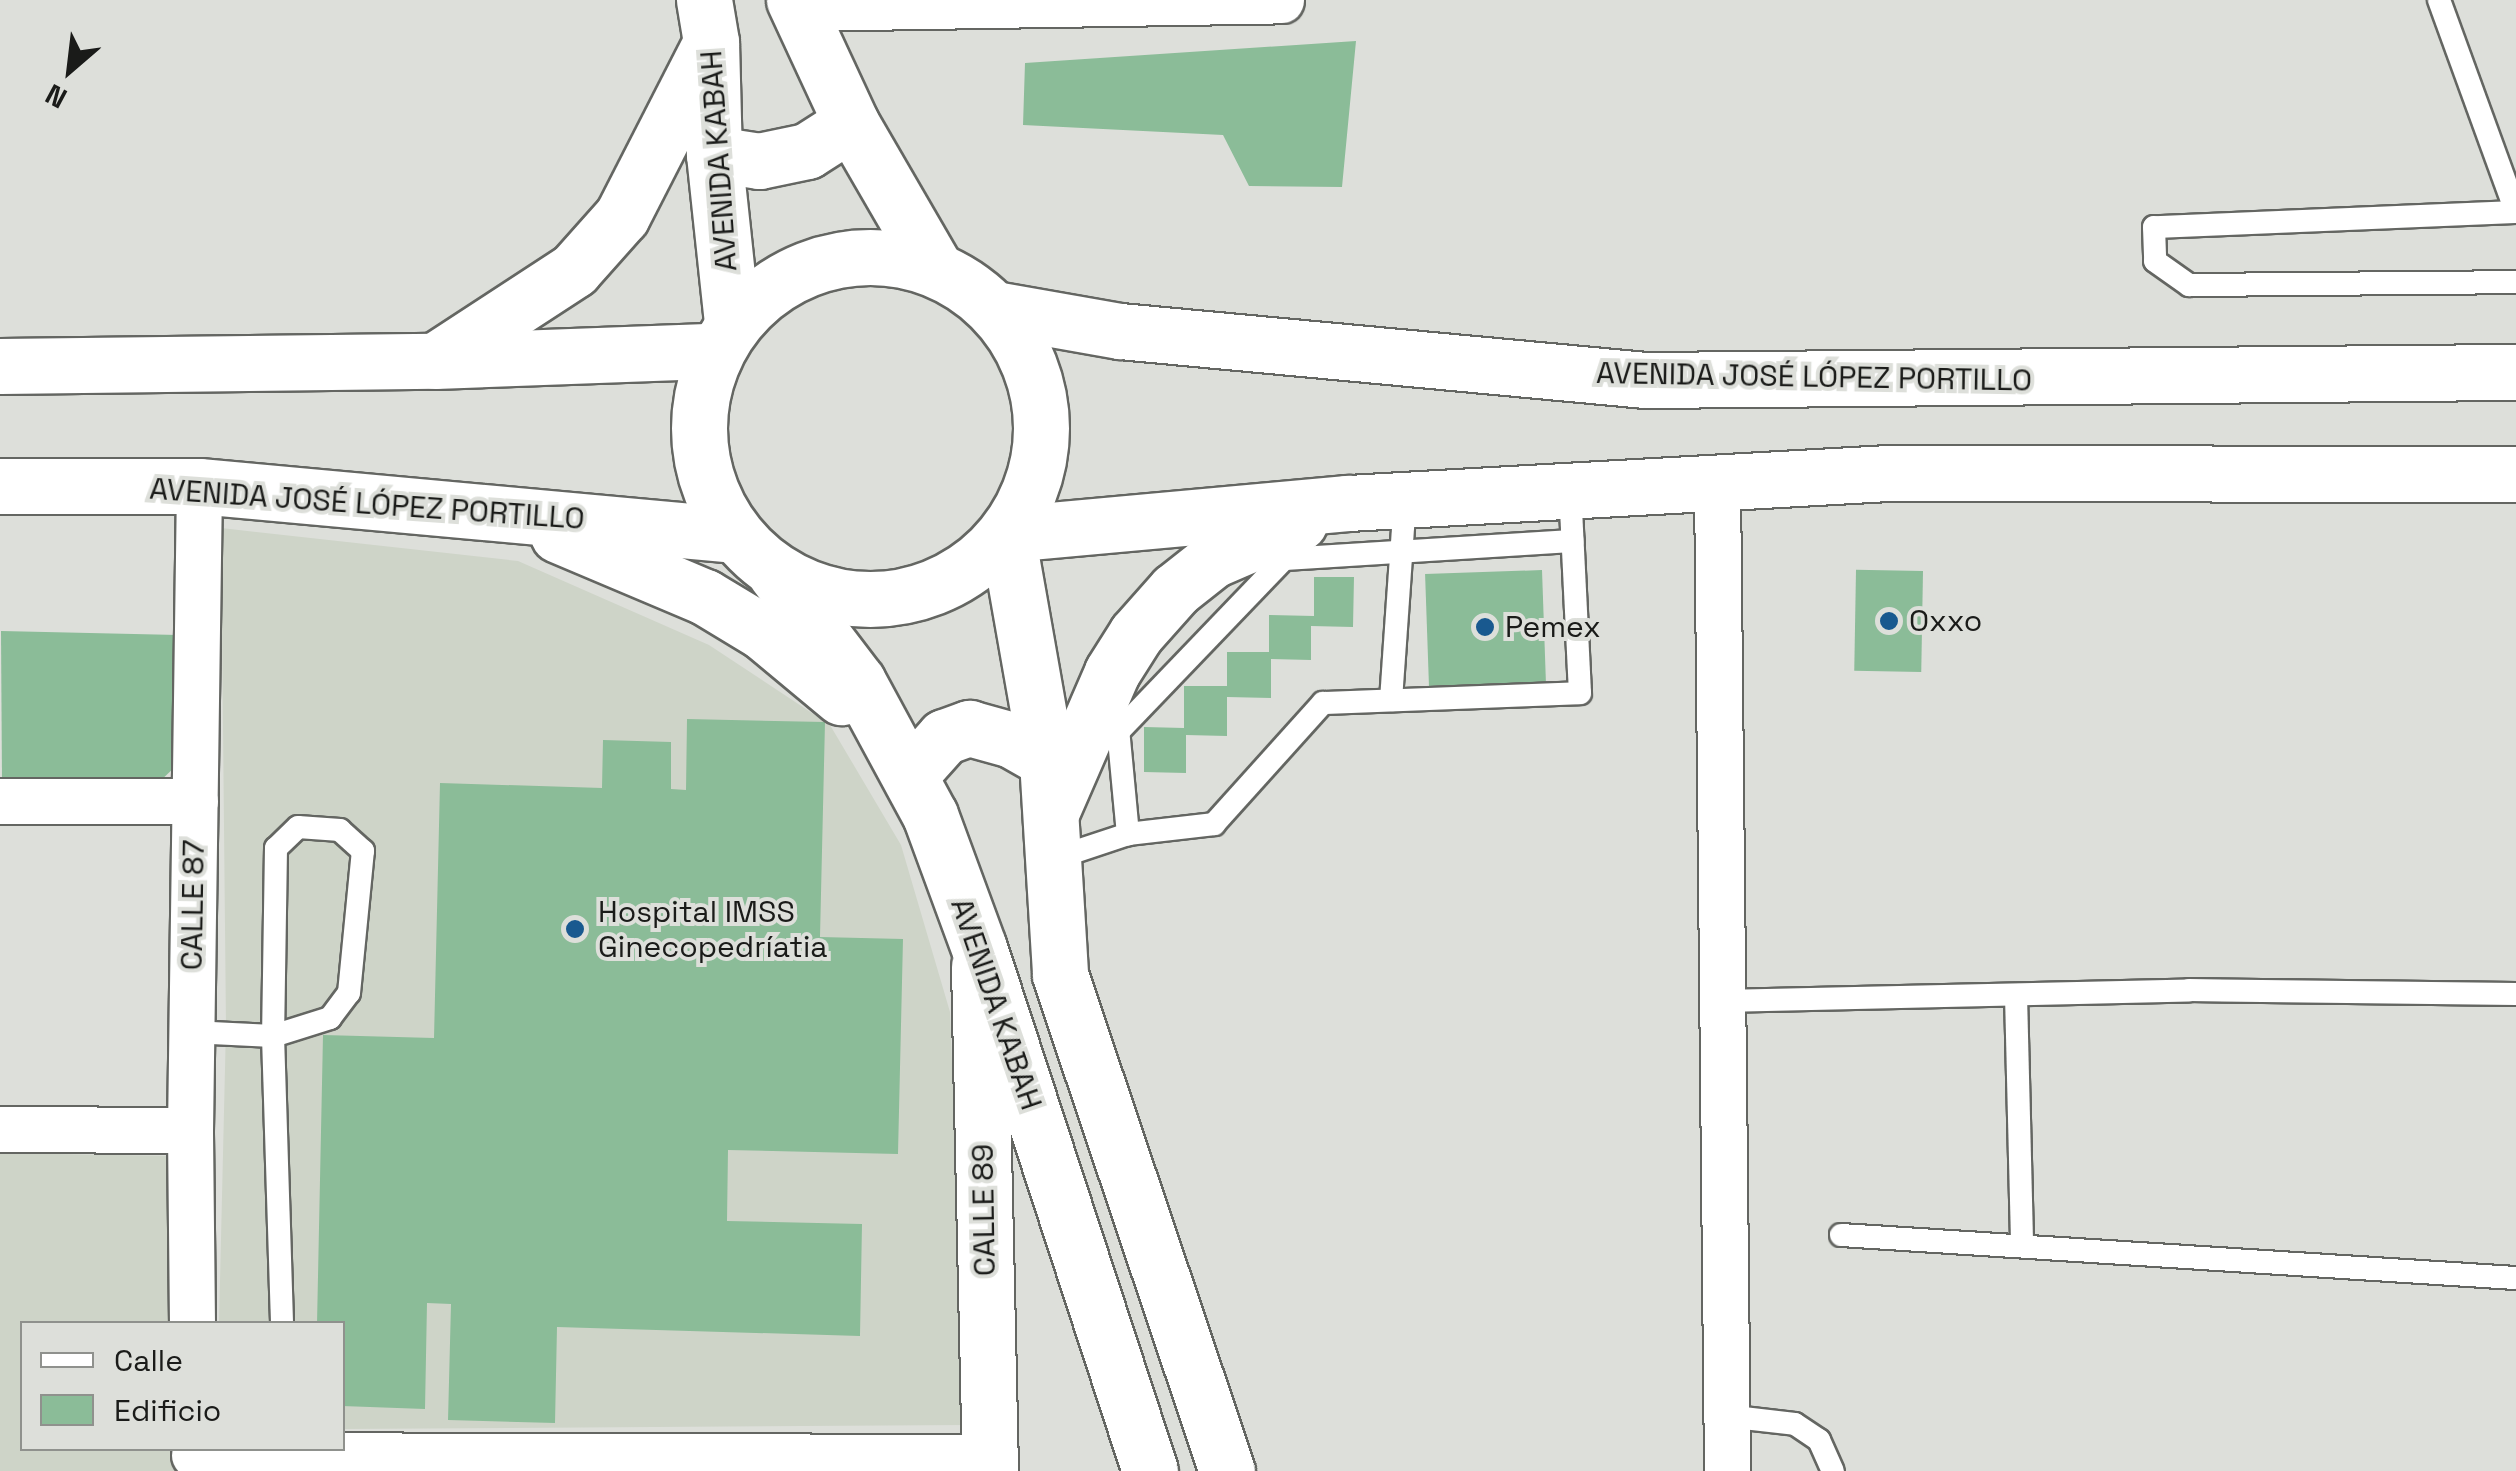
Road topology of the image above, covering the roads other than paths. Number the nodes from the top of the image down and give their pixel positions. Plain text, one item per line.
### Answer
1 (1281, 0) edge
2 (2439, 0) edge
3 (795, 4) edge
4 (707, 21) edge
5 (851, 124) junction
6 (714, 154) junction
7 (2516, 212) edge
8 (935, 268) junction
9 (2516, 282) edge
10 (995, 309) junction
11 (723, 337) junction
12 (435, 361) junction
13 (0, 366) edge
14 (2516, 372) edge
15 (2516, 474) edge
16 (1717, 482) junction
17 (0, 486) edge
18 (199, 486) junction
19 (1348, 503) junction
20 (504, 513) junction
21 (1571, 516) junction
22 (1403, 526) junction
23 (1007, 534) junction
24 (734, 535) junction
25 (1279, 546) junction
26 (773, 571) junction
27 (1112, 672) junction
28 (1392, 700) junction
29 (1118, 732) junction
30 (900, 755) junction
31 (1047, 760) junction
32 (0, 801) edge
33 (195, 801) junction
34 (1128, 834) junction
35 (1051, 838) junction
36 (979, 948) junction
37 (2516, 994) edge
38 (2016, 995) junction
39 (1722, 1001) junction
40 (191, 1032) junction
41 (273, 1036) junction
42 (0, 1129) edge
43 (190, 1130) junction
44 (1841, 1235) dead end
45 (2022, 1244) junction
46 (2516, 1278) edge
47 (192, 1321) edge
48 (282, 1321) edge
49 (1726, 1416) junction
50 (194, 1458) edge
51 (990, 1464) edge
52 (1150, 1471) edge
53 (1227, 1471) edge
54 (1727, 1471) edge
55 (1833, 1471) edge

1 - 3 street
2 - 7 lane
3 - 5 main road
4 - 6 main road, AVENIDA KABAH
4 - 12 main road
5 - 6 main road
5 - 8 main road
6 - 11 main road, AVENIDA KABAH
7 - 9 lane
8 - 10 main road
8 - 11 main road
10 - 14 main road, AVENIDA JOSÉ LÓPEZ PORTILLO
10 - 23 main road
11 - 12 main road
11 - 24 main road
12 - 13 main road
15 - 16 main road
16 - 21 main road
16 - 39 street
17 - 18 main road, AVENIDA JOSÉ LÓPEZ PORTILLO
18 - 20 main road, AVENIDA JOSÉ LÓPEZ PORTILLO
18 - 33 street, CALLE 87
19 - 22 main road
19 - 23 main road
19 - 25 main road
20 - 24 main road, AVENIDA JOSÉ LÓPEZ PORTILLO
20 - 30 main road
21 - 22 main road
21 - 28 lane
22 - 25 lane
22 - 28 lane
23 - 26 main road
23 - 31 main road
24 - 26 main road
25 - 27 main road
25 - 29 lane
26 - 30 main road, AVENIDA KABAH
27 - 29 lane
27 - 35 main road
28 - 34 lane
29 - 34 lane
30 - 31 main road
30 - 36 main road, AVENIDA KABAH
31 - 35 main road
32 - 33 street
33 - 40 street, CALLE 87
34 - 35 lane
35 - 53 main road
36 - 51 main road, CALLE 89
36 - 52 main road, AVENIDA KABAH
37 - 38 lane
38 - 39 lane
38 - 45 lane
39 - 49 street
40 - 41 lane
40 - 43 street, CALLE 87
41 - 41 lane
41 - 48 lane
42 - 43 street
43 - 47 street, CALLE 87
44 - 45 lane
45 - 46 lane
49 - 54 street
49 - 55 lane
50 - 51 street

